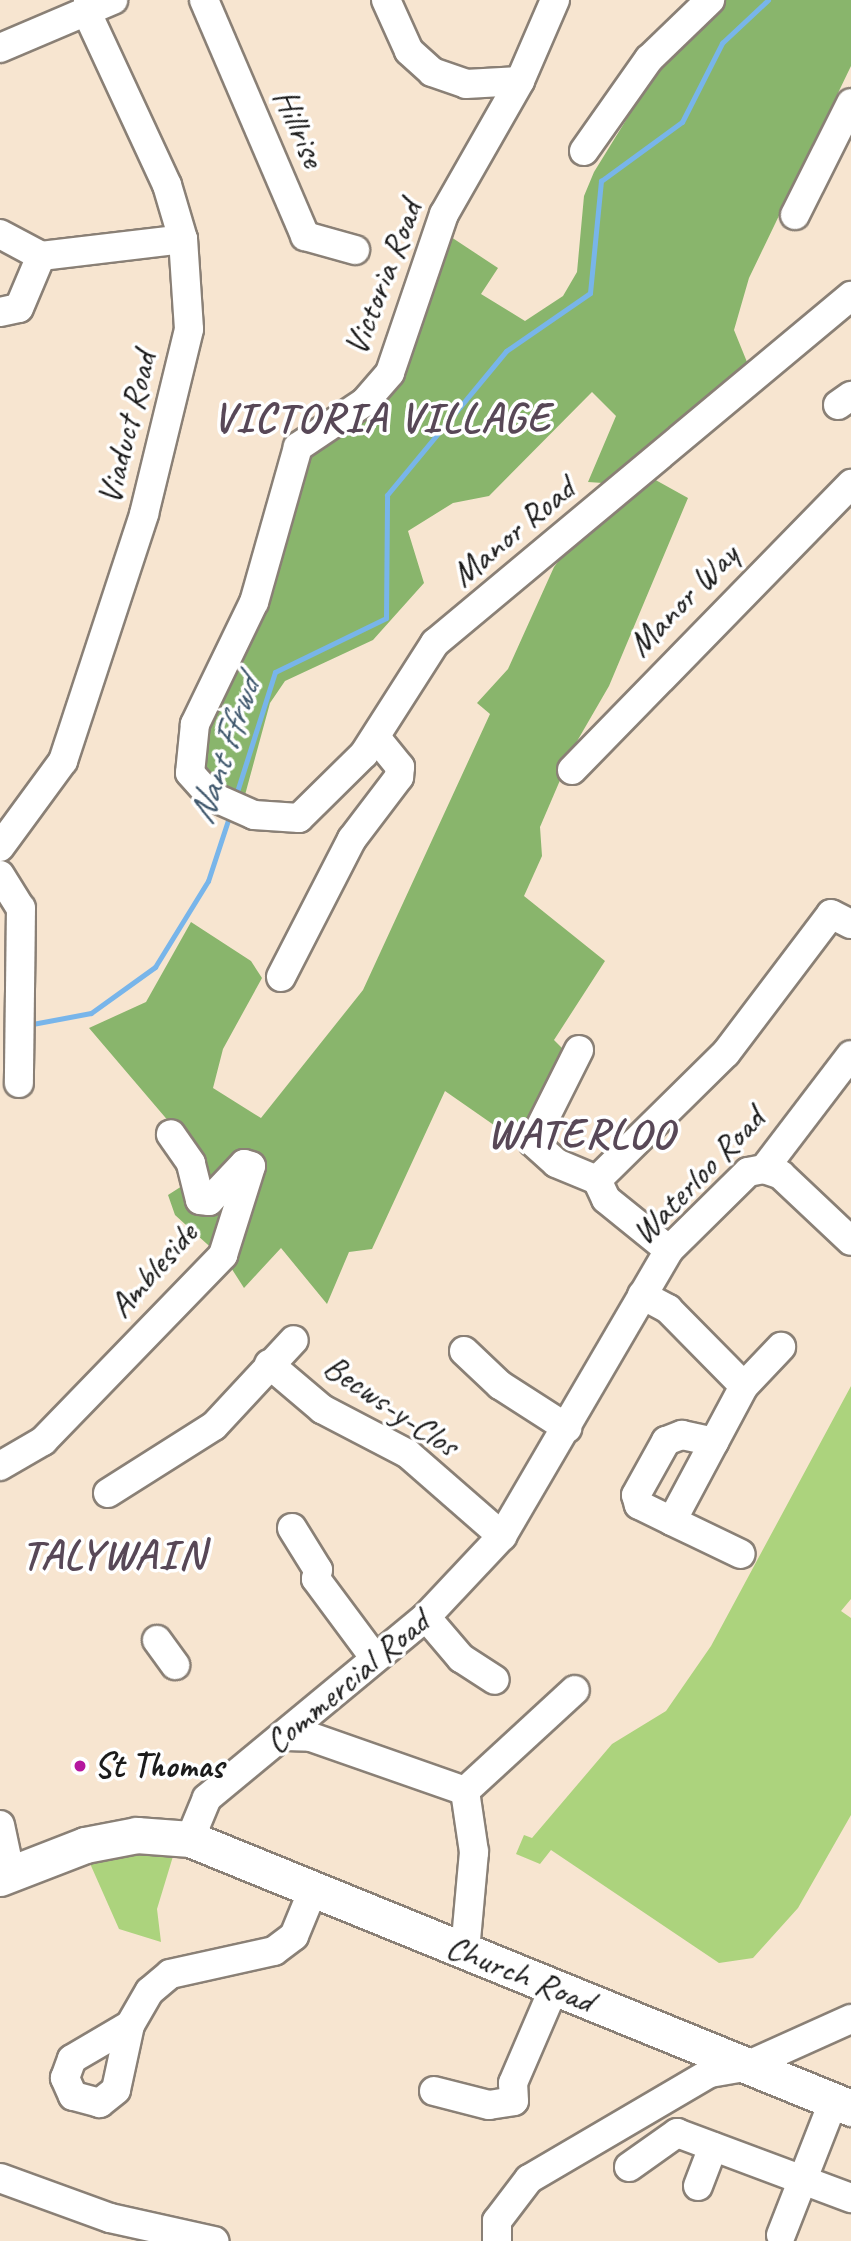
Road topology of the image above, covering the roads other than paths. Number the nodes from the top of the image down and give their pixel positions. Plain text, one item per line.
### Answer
1 (113, 0) edge
2 (204, 0) edge
3 (386, 0) edge
4 (555, 0) edge
5 (710, 0) edge
6 (88, 7) edge
7 (0, 48) edge
8 (520, 81) junction
9 (851, 103) edge
10 (584, 151) dead end
11 (795, 215) dead end
12 (0, 234) edge
13 (183, 239) junction
14 (355, 250) dead end
15 (41, 256) junction
16 (851, 296) edge
17 (0, 312) edge
18 (851, 484) edge
19 (376, 737) junction
20 (572, 769) dead end
21 (233, 806) joint
22 (0, 846) edge
23 (0, 875) edge
24 (851, 925) edge
25 (281, 977) dead end
26 (579, 1050) dead end
27 (851, 1055) edge
28 (19, 1083) dead end
29 (171, 1134) dead end
30 (764, 1169) junction
31 (597, 1180) junction
32 (851, 1241) edge
33 (669, 1250) junction
34 (642, 1295) junction
35 (295, 1340) dead end
36 (781, 1347) dead end
37 (464, 1351) dead end
38 (269, 1364) junction
39 (744, 1386) junction
40 (567, 1428) junction
41 (714, 1442) junction
42 (0, 1466) edge
43 (108, 1493) dead end
44 (673, 1521) junction
45 (292, 1528) dead end
46 (502, 1536) junction
47 (741, 1554) dead end
48 (426, 1618) junction
49 (157, 1640) dead end
50 (374, 1657) junction
51 (175, 1665) dead end
52 (495, 1680) dead end
53 (575, 1690) dead end
54 (286, 1736) junction
55 (465, 1791) junction
56 (0, 1825) edge
57 (190, 1839) junction
58 (5, 1875) edge
59 (313, 1890) junction
60 (465, 1951) junction
61 (554, 1988) junction
62 (851, 2019) edge
63 (130, 2025) dead end
64 (744, 2067) junction
65 (434, 2091) dead end
66 (842, 2104) edge
67 (713, 2147) junction
68 (629, 2167) dead end
69 (0, 2178) edge
70 (802, 2179) junction
71 (698, 2186) dead end
72 (851, 2198) edge
73 (781, 2235) dead end
74 (214, 2241) edge
75 (497, 2241) edge

1 - 6 street
2 - 14 street, Hillrise
3 - 8 street
4 - 8 street, Victoria Road
5 - 10 street
6 - 7 street
6 - 13 street, Viaduct Road
8 - 21 street, Victoria Road
9 - 11 street
12 - 15 street
13 - 15 street
13 - 22 street, Viaduct Road
15 - 17 street
16 - 19 street, Manor Road
18 - 20 street, Manor Way
19 - 21 street, Manor Road
19 - 25 street
23 - 28 street
24 - 31 street
26 - 31 street
27 - 30 street, Waterloo Road
29 - 42 street, Ambleside
30 - 32 street
30 - 33 street, Waterloo Road
31 - 33 street
33 - 34 street, Waterloo Road
34 - 39 street
34 - 40 street, Waterloo Road
35 - 38 street, Becws-y-Clos
36 - 39 street
37 - 40 street
38 - 43 street, Becws-y-Clos
38 - 46 street, Becws-y-Clos
39 - 41 street
40 - 46 street, Commercial Road
41 - 44 street
41 - 44 street
44 - 47 street
45 - 50 street
46 - 48 street, Commercial Road
48 - 50 street, Commercial Road
48 - 52 street
49 - 51 street
50 - 54 street, Commercial Road
53 - 55 street
54 - 55 street
54 - 57 street, Commercial Road
55 - 60 street
56 - 58 street
57 - 58 main road
57 - 59 main road, Church Road
59 - 60 main road, Church Road
59 - 63 street
60 - 61 main road, Church Road
61 - 64 main road, Church Road
61 - 65 street
62 - 64 street
64 - 66 main road, Church Road
64 - 75 street
66 - 70 street
67 - 68 street
67 - 70 street
67 - 71 street
69 - 74 street
70 - 72 street
70 - 73 street

